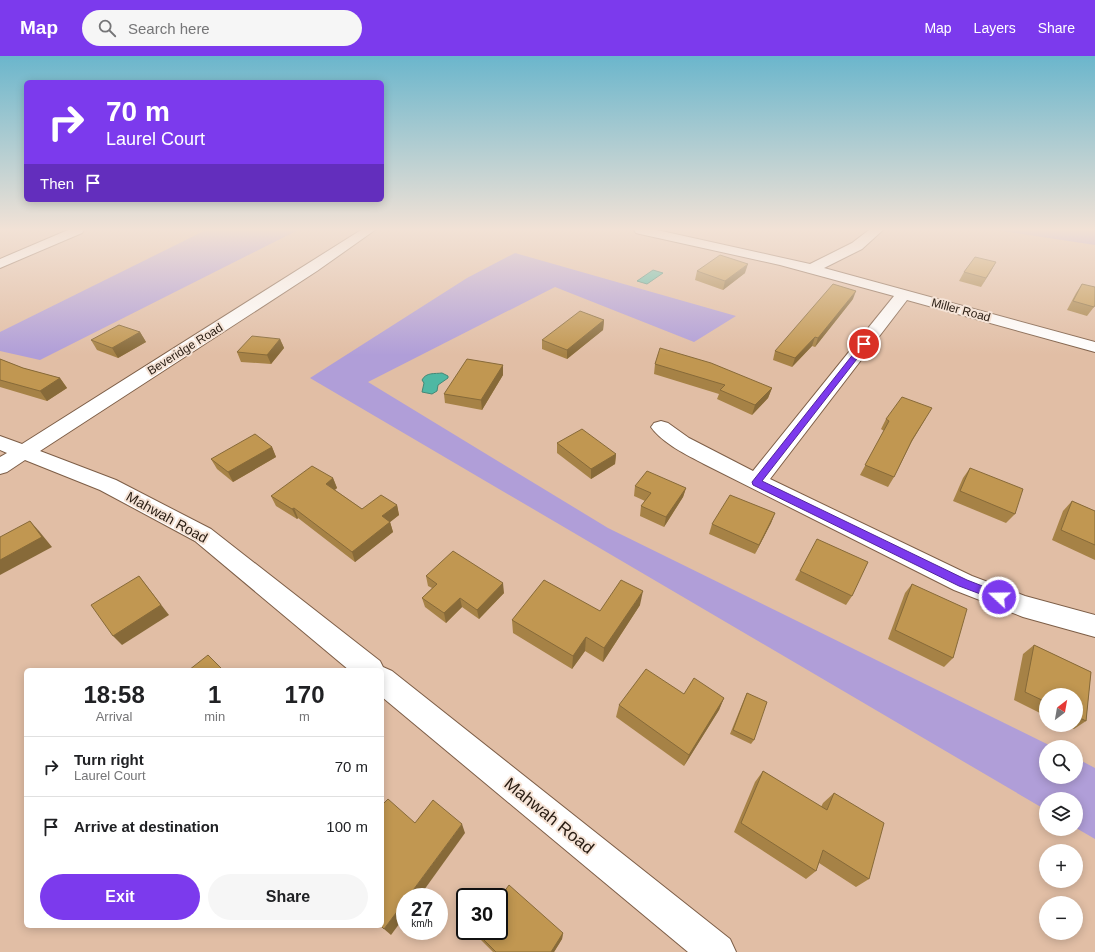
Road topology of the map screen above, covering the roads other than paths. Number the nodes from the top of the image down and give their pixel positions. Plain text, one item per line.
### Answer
1 (307, 272) edge
2 (821, 272) edge
3 (904, 294) junction
4 (1095, 347) edge
5 (661, 427) dead end
6 (0, 443) edge
7 (22, 452) junction
8 (0, 467) edge
9 (756, 482) junction
10 (1095, 626) edge
11 (368, 668) edge
12 (384, 682) edge
13 (717, 952) edge

1 - 7 street, Beveridge Road
2 - 3 street, Miller Road
3 - 4 street, Miller Road
3 - 9 street
5 - 9 street
6 - 7 street, Mahwah Road
7 - 8 street, Beveridge Road
7 - 11 street, Mahwah Road
9 - 10 street
12 - 13 street, Mahwah Road

